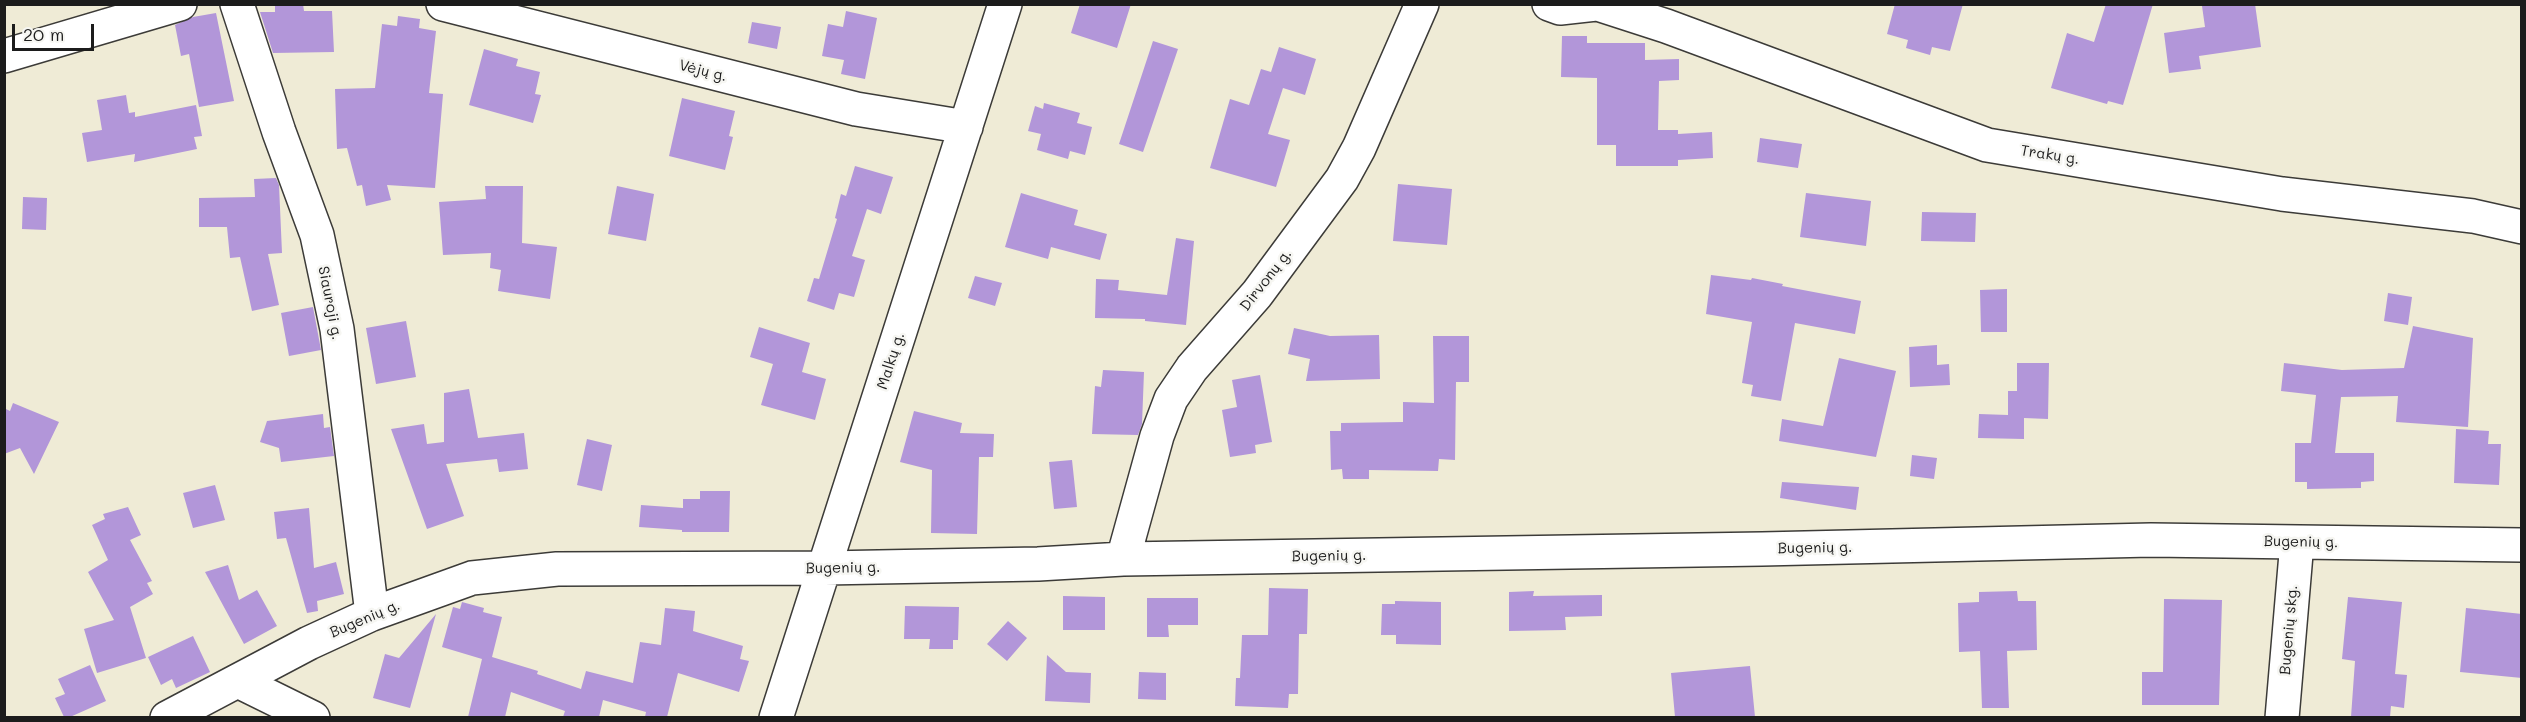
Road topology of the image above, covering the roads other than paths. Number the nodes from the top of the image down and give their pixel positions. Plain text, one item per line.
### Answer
1 (180, 4) edge
2 (237, 4) edge
3 (443, 4) edge
4 (1005, 4) edge
5 (1422, 4) edge
6 (1549, 4) edge
7 (1597, 4) edge
8 (4, 56) edge
9 (966, 127) junction
10 (2522, 227) edge
11 (2297, 542) junction
12 (2522, 545) edge
13 (1123, 559) junction
14 (825, 568) junction
15 (372, 614) junction
16 (238, 681) junction
17 (167, 717) edge
18 (313, 717) edge
19 (776, 717) edge
20 (2282, 717) edge

1 - 8 street
2 - 15 street, Siauroji g.
3 - 9 street, Vėjų g.
4 - 9 street, Malkų g.
5 - 13 street, Dirvonų g.
6 - 7 street, Trakų g.
7 - 10 street, Trakų g.
9 - 14 street, Malkų g.
11 - 12 street, Bugenių g.
11 - 13 street, Bugenių g.
11 - 20 street, Bugenių skg.
13 - 14 street, Bugenių g.
14 - 15 street, Bugenių g.
14 - 19 street, Malkų g.
15 - 16 street, Bugenių g.
16 - 17 street, Bugenių g.
16 - 18 street

